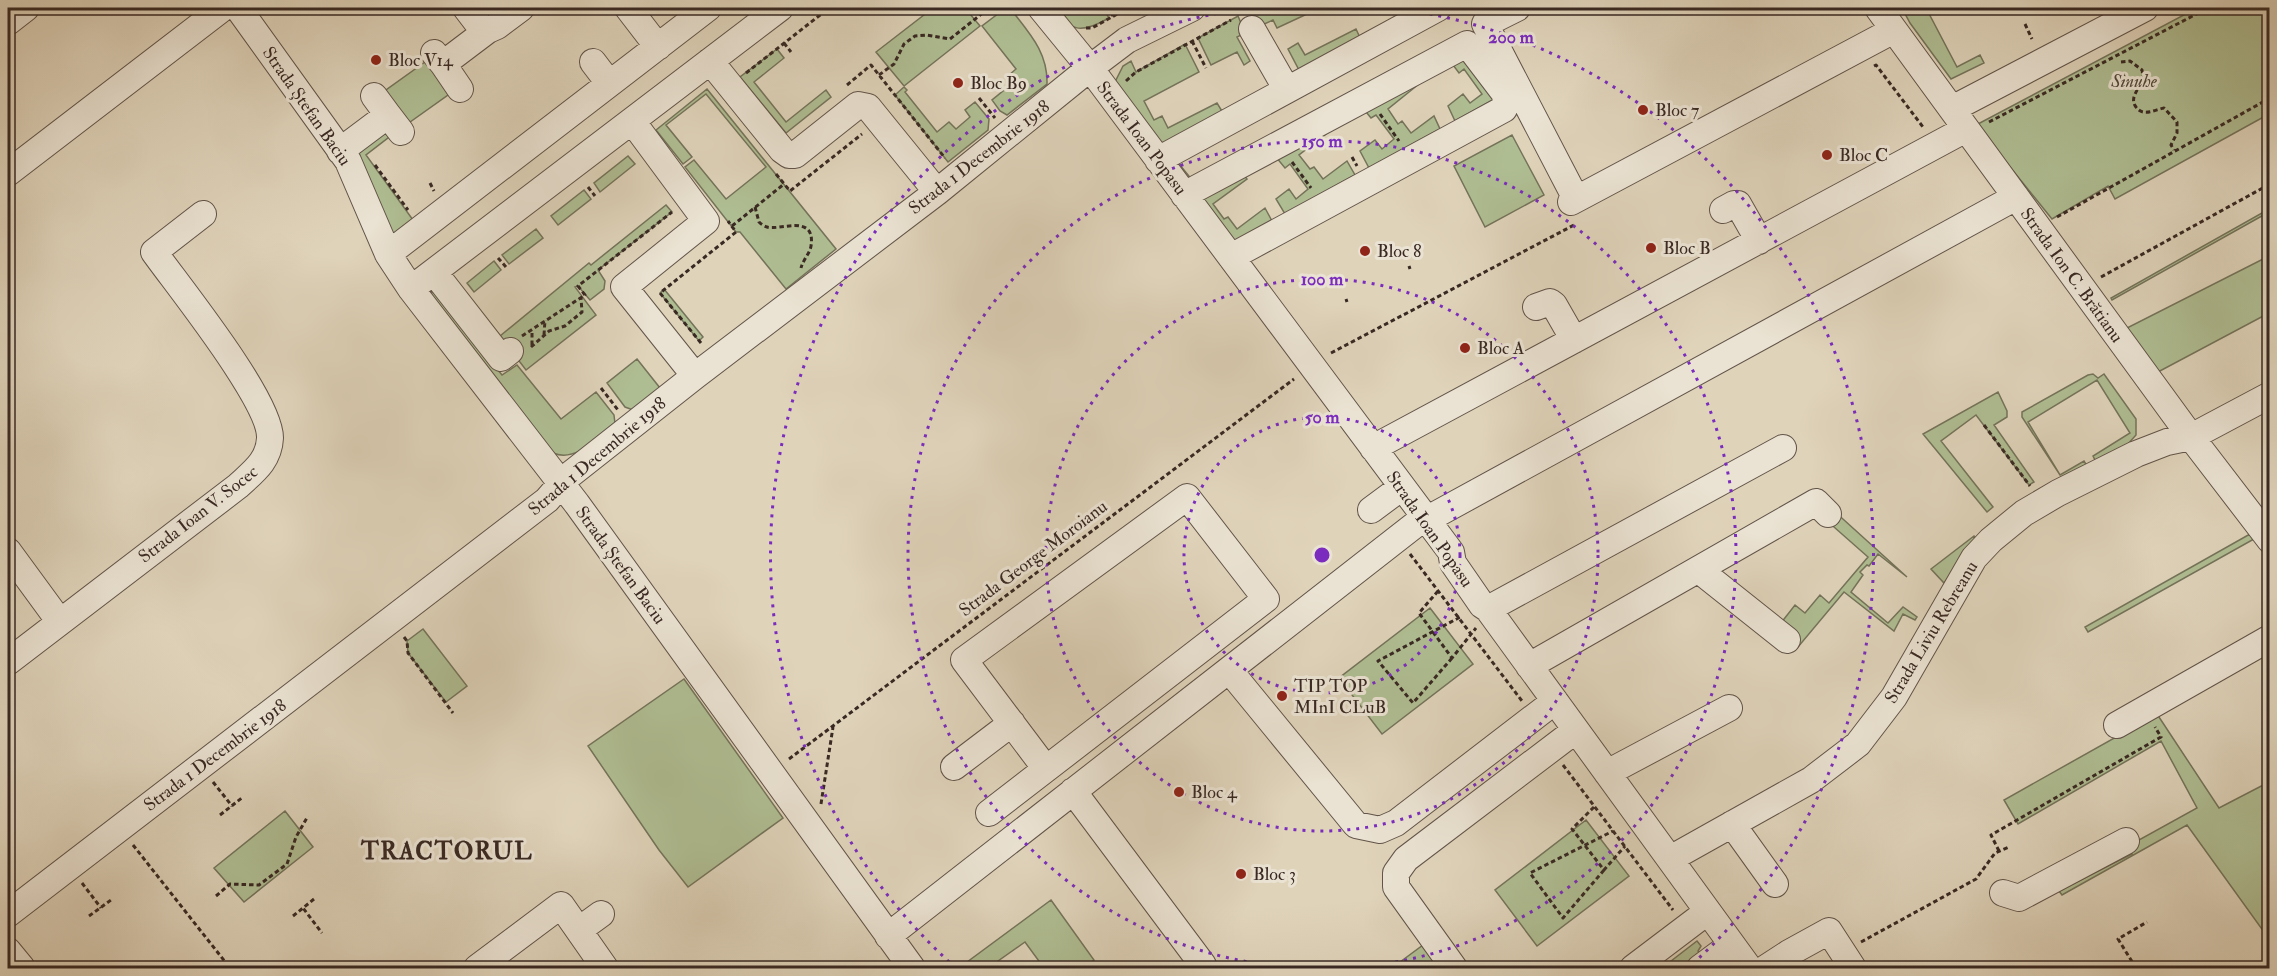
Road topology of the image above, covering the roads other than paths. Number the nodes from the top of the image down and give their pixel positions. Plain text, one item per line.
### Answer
1 (26, 8) edge
2 (223, 8) edge
3 (238, 8) edge
4 (466, 8) edge
5 (521, 8) edge
6 (628, 8) edge
7 (708, 8) edge
8 (780, 8) edge
9 (1041, 8) edge
10 (1192, 8) edge
11 (1517, 8) edge
12 (1878, 8) edge
13 (2145, 8) edge
14 (1424, 11) edge
15 (8, 22) edge
16 (1245, 23) road end
17 (1485, 24) junction
18 (488, 30) junction
19 (1894, 30) junction
20 (1467, 44) junction
21 (658, 47) junction
22 (710, 61) junction
23 (593, 62) dead end
24 (1090, 68) junction
25 (609, 83) junction
26 (460, 88) dead end
27 (1287, 90) junction
28 (387, 114) dead end
29 (632, 121) junction
30 (1962, 123) junction
31 (340, 151) junction
32 (1158, 160) junction
33 (8, 173) edge
34 (937, 192) junction
35 (1184, 195) junction
36 (2016, 197) junction
37 (1723, 210) dead end
38 (203, 214) dead end
39 (1759, 241) junction
40 (388, 254) junction
41 (1231, 257) junction
42 (434, 272) junction
43 (411, 289) junction
44 (1536, 307) dead end
45 (1574, 340) junction
46 (521, 346) road end
47 (695, 376) junction
48 (2270, 395) edge
49 (2191, 437) junction
50 (1373, 448) junction
51 (1783, 448) dead end
52 (561, 484) junction
53 (1402, 487) junction
54 (1371, 510) dead end
55 (1828, 514) dead end
56 (1425, 518) junction
57 (2270, 540) edge
58 (8, 551) edge
59 (1699, 570) junction
60 (1486, 608) junction
61 (60, 622) junction
62 (2270, 638) edge
63 (1787, 640) dead end
64 (1201, 643) junction
65 (8, 662) edge
66 (1529, 666) junction
67 (1226, 672) junction
68 (1544, 702) junction
69 (1729, 708) dead end
70 (1012, 723) junction
71 (2117, 725) dead end
72 (1576, 730) junction
73 (954, 766) dead end
74 (1046, 769) junction
75 (1607, 773) junction
76 (1073, 791) junction
77 (989, 813) dead end
78 (1732, 824) junction
79 (2126, 841) dead end
80 (1670, 859) junction
81 (1775, 884) dead end
82 (2003, 893) dead end
83 (1707, 912) junction
84 (8, 914) edge
85 (601, 914) dead end
86 (579, 930) junction
87 (888, 936) junction
88 (1731, 945) junction
89 (8, 951) edge
90 (1848, 960) edge
91 (1206, 963) edge
92 (22, 969) edge
93 (477, 969) edge
94 (605, 969) edge
95 (912, 969) edge
96 (1454, 969) edge
97 (1633, 969) edge
98 (1700, 969) edge
99 (1749, 969) edge
100 (1766, 969) edge

1 - 15 street
2 - 33 street
3 - 31 street, Strada Ștefan Baciu
4 - 18 street
5 - 18 street
6 - 21 street
7 - 21 street
8 - 22 street
9 - 24 street, Strada Ioan Popasu
10 - 24 street, Strada 1 Decembrie 1918
11 - 17 street
12 - 19 street, Strada Ion C. Brătianu
13 - 30 street
14 - 27 street
16 - 27 street
17 - 19 street
17 - 20 street
18 - 26 street
19 - 30 street, Strada Ion C. Brătianu
20 - 35 street
20 - 41 street
21 - 25 street
22 - 29 street
22 - 34 street
23 - 25 street
24 - 32 street, Strada Ioan Popasu
24 - 34 street, Strada 1 Decembrie 1918
25 - 40 street
27 - 32 street
28 - 31 street
29 - 42 street
29 - 47 street
30 - 36 street, Strada Ion C. Brătianu
30 - 39 street
31 - 40 street, Strada Ștefan Baciu
32 - 35 street, Strada Ioan Popasu
34 - 47 street, Strada 1 Decembrie 1918
35 - 41 street, Strada Ioan Popasu
36 - 49 street, Strada Ion C. Brătianu
36 - 56 street
37 - 39 street
38 - 61 street, Strada Ioan V. Socec
39 - 45 street
40 - 43 street, Strada Ștefan Baciu
41 - 50 street, Strada Ioan Popasu
42 - 43 street
42 - 46 street
43 - 52 street, Strada Ștefan Baciu
44 - 45 street
45 - 50 street
47 - 52 street, Strada 1 Decembrie 1918
48 - 49 street, Strada Liviu Rebreanu
49 - 57 street, Strada Ion C. Brătianu
49 - 78 street, Strada Liviu Rebreanu
50 - 53 street, Strada Ioan Popasu
51 - 60 street
52 - 84 street, Strada 1 Decembrie 1918
52 - 87 street, Strada Ștefan Baciu
53 - 54 street
53 - 56 street, Strada Ioan Popasu
55 - 59 street
56 - 60 street, Strada Ioan Popasu
56 - 67 street
58 - 61 street
59 - 63 street
59 - 66 street
60 - 66 street, Strada Ioan Popasu
61 - 65 street, Strada Ioan V. Socec
62 - 71 street
64 - 67 street
64 - 70 street
64 - 74 street
66 - 68 street, Strada Ioan Popasu
67 - 68 street
67 - 76 street
68 - 72 street, Strada Ioan Popasu
69 - 75 street
70 - 73 street
70 - 74 street
72 - 75 street, Strada Ioan Popasu
72 - 96 street
74 - 77 street
75 - 80 street, Strada Ioan Popasu
76 - 87 street
76 - 91 street
78 - 80 street, Strada Liviu Rebreanu
78 - 81 street
79 - 82 street
80 - 83 street, Strada Ioan Popasu
83 - 88 street, Strada Ioan Popasu
83 - 97 street
85 - 86 street
86 - 93 street
86 - 94 street
87 - 95 street, Strada Ștefan Baciu
88 - 98 street
88 - 99 street, Strada Ioan Popasu
89 - 92 street
90 - 100 street

